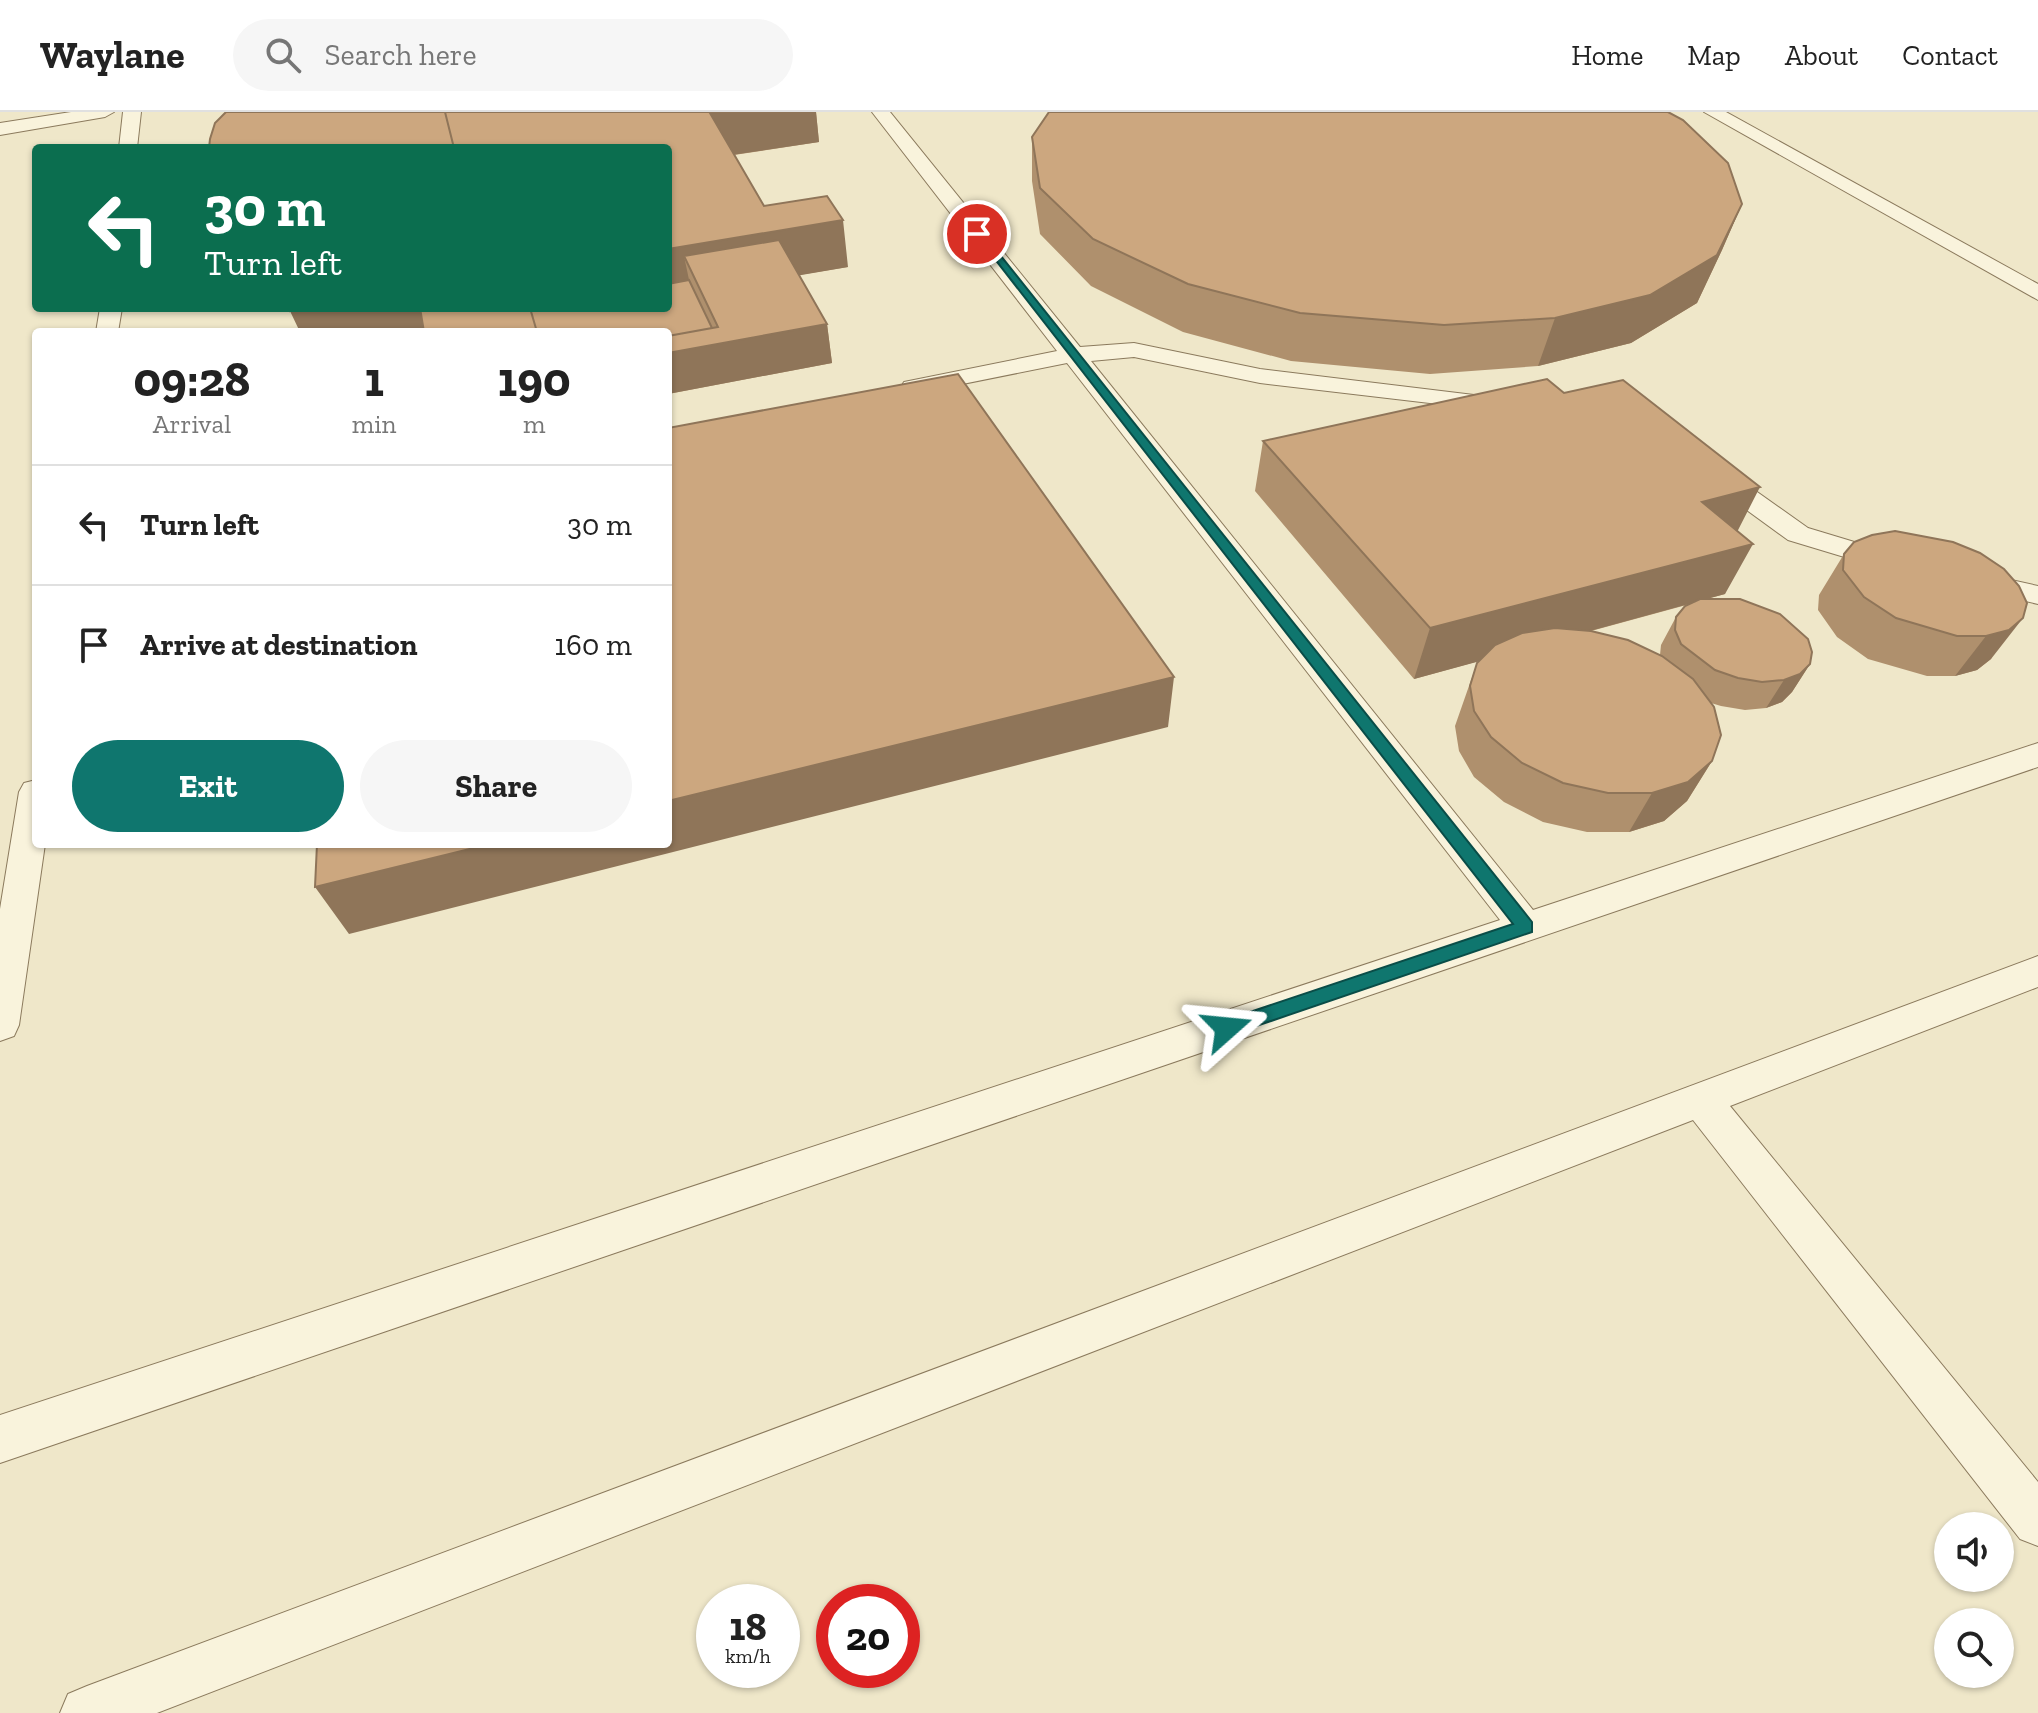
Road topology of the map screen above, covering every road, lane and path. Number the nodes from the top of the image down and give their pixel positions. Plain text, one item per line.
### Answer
1 (105, 112) edge
2 (132, 112) edge
3 (881, 112) edge
4 (1713, 112) edge
5 (0, 129) edge
6 (128, 144) edge
7 (2038, 293) edge
8 (1073, 355) junction
9 (886, 393) edge
10 (1523, 405) edge
11 (1688, 456) edge
12 (1915, 568) edge
13 (1946, 575) edge
14 (2038, 595) edge
15 (2038, 755) edge
16 (32, 818) edge
17 (1526, 927) junction
18 (2038, 971) edge
19 (0, 1025) edge
20 (1701, 1100) junction
21 (0, 1439) edge
22 (2038, 1521) edge
23 (87, 1713) edge

1 - 5 lane
2 - 6 lane
3 - 8 lane
4 - 7 lane
8 - 9 lane
8 - 10 lane
8 - 17 lane
11 - 12 lane
13 - 14 lane
15 - 17 lane
16 - 19 lane
17 - 21 lane
18 - 20 lane
20 - 22 lane
20 - 23 lane

